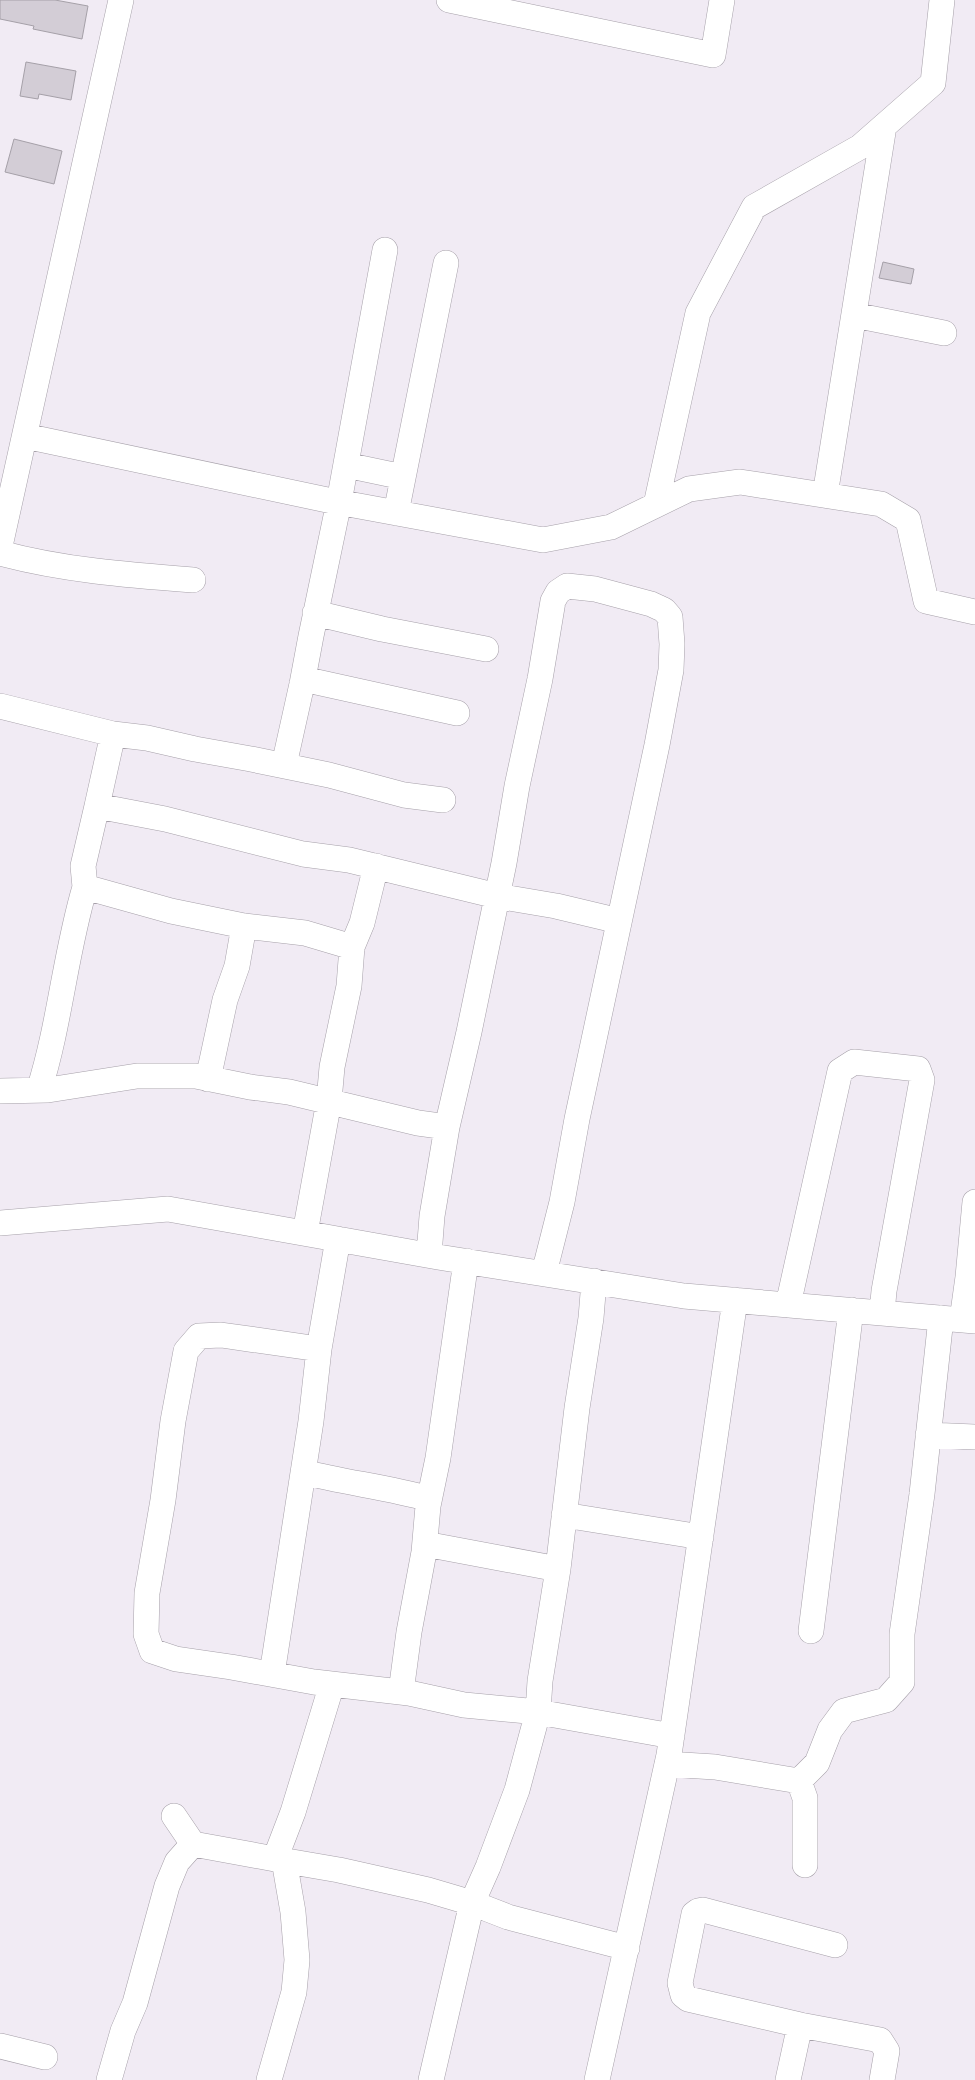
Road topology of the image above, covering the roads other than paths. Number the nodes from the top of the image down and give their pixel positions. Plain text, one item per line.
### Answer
1 (121, 0) edge
2 (449, 0) edge
3 (722, 0) edge
4 (942, 0) edge
5 (884, 126) junction
6 (385, 250) dead end
7 (446, 263) dead end
8 (854, 315) junction
9 (944, 333) dead end
10 (24, 436) junction
11 (346, 464) junction
12 (403, 477) junction
13 (825, 495) junction
14 (340, 502) junction
15 (656, 506) junction
16 (396, 513) junction
17 (0, 546) edge
18 (0, 553) edge
19 (192, 580) dead end
20 (975, 612) edge
21 (316, 613) junction
22 (486, 649) dead end
23 (303, 679) junction
24 (0, 706) edge
25 (457, 713) dead end
26 (113, 734) junction
27 (284, 765) junction
28 (444, 800) dead end
29 (97, 806) junction
30 (376, 866) junction
31 (85, 887) junction
32 (497, 896) junction
33 (619, 921) junction
34 (244, 926) junction
35 (352, 947) junction
36 (208, 1079) junction
37 (39, 1090) junction
38 (0, 1091) edge
39 (329, 1101) junction
40 (447, 1126) junction
41 (975, 1202) edge
42 (0, 1223) edge
43 (305, 1233) junction
44 (338, 1239) junction
45 (429, 1255) junction
46 (466, 1261) junction
47 (544, 1274) junction
48 (594, 1281) junction
49 (736, 1300) junction
50 (788, 1305) junction
51 (850, 1310) junction
52 (882, 1313) junction
53 (959, 1320) edge
54 (319, 1349) junction
55 (928, 1435) junction
56 (975, 1436) edge
57 (304, 1472) junction
58 (430, 1499) junction
59 (564, 1515) junction
60 (701, 1537) junction
61 (425, 1544) junction
62 (558, 1569) junction
63 (811, 1631) dead end
64 (272, 1674) junction
65 (332, 1684) junction
66 (400, 1692) junction
67 (538, 1712) junction
68 (672, 1736) junction
69 (667, 1764) junction
70 (799, 1781) junction
71 (174, 1816) dead end
72 (193, 1844) junction
73 (279, 1860) junction
74 (805, 1865) dead end
75 (472, 1903) junction
76 (835, 1945) dead end
77 (627, 1948) junction
78 (800, 2025) junction
79 (0, 2046) edge
80 (45, 2057) dead end
81 (109, 2080) edge
82 (269, 2080) edge
83 (431, 2080) edge
84 (597, 2080) edge
85 (788, 2080) edge
86 (882, 2080) edge

1 - 10 street
2 - 3 street
4 - 5 street
5 - 8 street
5 - 15 street
6 - 11 street
7 - 12 street
8 - 9 street
8 - 13 street
10 - 14 street
10 - 17 street
11 - 12 street
11 - 14 street
12 - 16 street
13 - 15 street
13 - 20 street
14 - 16 street
14 - 21 street
15 - 16 street
18 - 19 street
21 - 22 street
21 - 23 street
23 - 25 street
23 - 27 street
24 - 26 street
26 - 27 street
26 - 29 street
27 - 28 street
29 - 30 street
29 - 31 street
30 - 32 street
30 - 35 street
31 - 34 street
31 - 37 street
32 - 33 street
32 - 33 street
32 - 40 street
33 - 47 street
34 - 35 street
34 - 36 street
35 - 39 street
36 - 37 street
36 - 39 street
37 - 38 street
39 - 40 street
39 - 43 street
40 - 45 street
41 - 53 street
42 - 43 street
43 - 44 street
44 - 45 street
44 - 54 street
45 - 46 street
46 - 47 street
46 - 58 street
47 - 48 street
48 - 49 street
48 - 59 street
49 - 50 street
49 - 60 street
50 - 51 street
50 - 52 street
51 - 52 street
51 - 63 street
52 - 53 street
53 - 55 street
54 - 57 street
54 - 64 street
55 - 56 street
55 - 70 street
57 - 58 street
57 - 64 street
58 - 61 street
59 - 60 street
59 - 62 street
60 - 68 street
61 - 62 street
61 - 66 street
62 - 67 street
64 - 65 street
65 - 66 street
65 - 73 street
66 - 67 street
67 - 68 street
67 - 75 street
68 - 69 street
69 - 70 street
69 - 77 street
70 - 74 street
71 - 72 street
72 - 73 street
72 - 81 street
73 - 75 street
73 - 82 street
75 - 77 street
75 - 83 street
76 - 78 street
77 - 84 street
78 - 85 street
78 - 86 street
79 - 80 street

